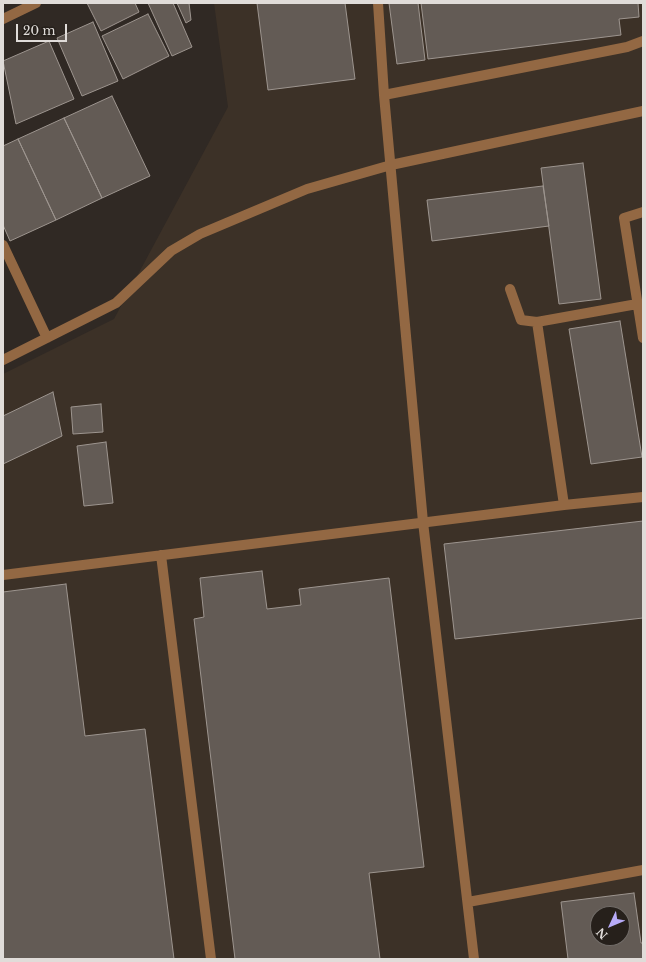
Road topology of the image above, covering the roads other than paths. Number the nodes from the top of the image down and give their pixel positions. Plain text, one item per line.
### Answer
1 (36, 3) edge
2 (378, 3) edge
3 (3, 19) edge
4 (643, 41) edge
5 (384, 95) junction
6 (643, 111) edge
7 (391, 165) junction
8 (643, 212) edge
9 (3, 245) edge
10 (510, 289) dead end
11 (637, 304) junction
12 (537, 322) junction
13 (47, 338) junction
14 (643, 338) edge
15 (3, 360) edge
16 (643, 497) edge
17 (564, 505) junction
18 (423, 522) junction
19 (162, 555) junction
20 (3, 575) edge
21 (643, 870) edge
22 (468, 902) junction
23 (211, 959) edge
24 (474, 959) edge

1 - 3 street
2 - 5 street
4 - 5 street
5 - 7 street
6 - 7 street
7 - 13 street
7 - 18 street
8 - 11 street
9 - 13 street
10 - 12 street
11 - 12 street
11 - 14 street
12 - 17 street
13 - 15 street
16 - 17 street
17 - 18 street
18 - 19 street
18 - 22 street
19 - 20 street
19 - 23 street
21 - 22 street
22 - 24 street

